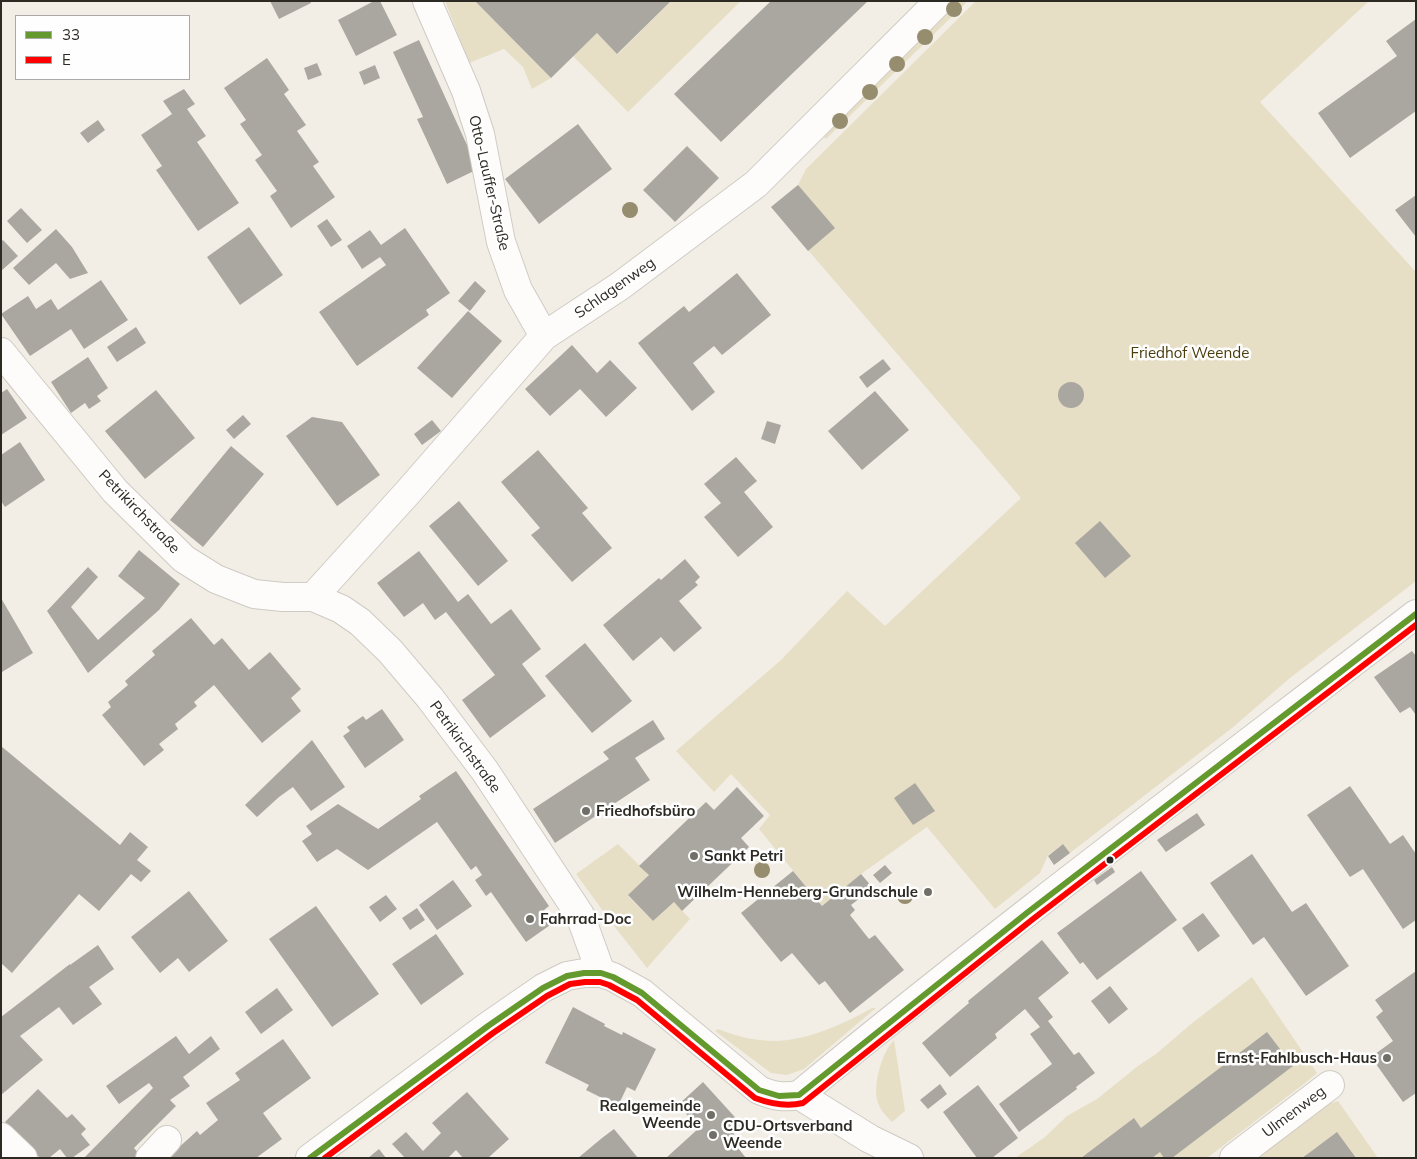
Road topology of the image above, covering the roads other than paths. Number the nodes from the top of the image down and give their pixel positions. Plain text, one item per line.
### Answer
1 (427, 1) edge
2 (939, 1) edge
3 (544, 336) junction
4 (1, 352) edge
5 (313, 597) junction
6 (1416, 614) edge
7 (601, 974) junction
8 (1330, 1085) dead end
9 (799, 1095) junction
10 (1, 1136) edge
11 (23, 1158) edge
12 (310, 1158) edge
13 (909, 1158) edge
14 (1234, 1158) edge

1 - 3 street, Otto-Lauffer-Straße
2 - 3 street, Schlagenweg
3 - 5 street, Schlagenweg
4 - 5 street, Petrikirchstraße
5 - 7 street, Petrikirchstraße
6 - 9 street
7 - 9 street
7 - 12 street
8 - 14 street, Ulmenweg
9 - 13 street
10 - 11 street

